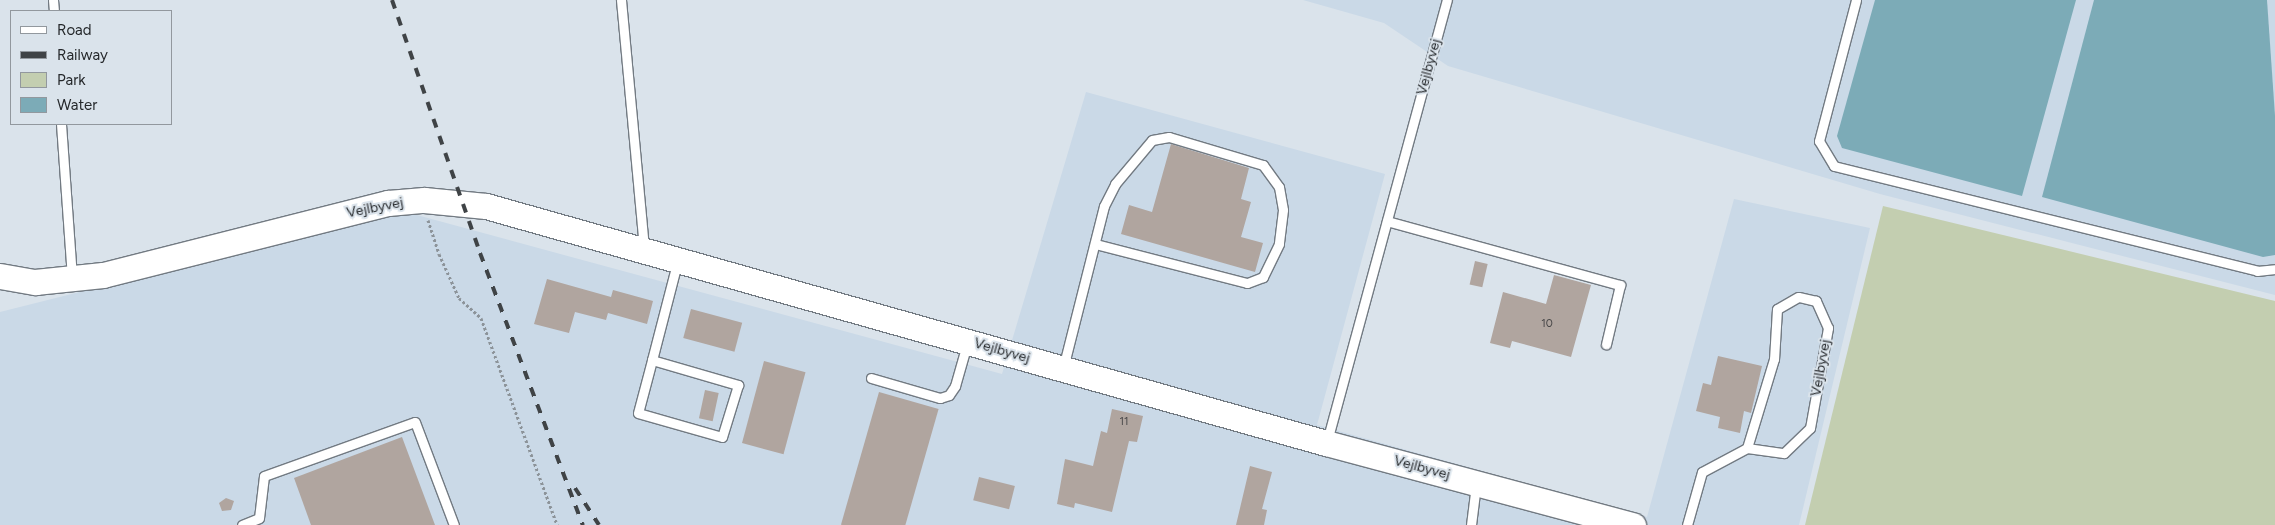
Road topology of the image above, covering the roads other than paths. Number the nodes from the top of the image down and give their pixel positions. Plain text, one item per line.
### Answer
1 (621, 0) edge
2 (1448, 0) edge
3 (1856, 0) edge
4 (62, 125) edge
5 (1387, 221) junction
6 (1094, 244) junction
7 (644, 251) junction
8 (678, 260) junction
9 (2275, 269) edge
10 (0, 276) edge
11 (72, 281) junction
12 (967, 341) junction
13 (1606, 344) dead end
14 (652, 360) junction
15 (1062, 368) junction
16 (871, 378) dead end
17 (1326, 443) junction
18 (1747, 448) junction
19 (1476, 482) junction
20 (242, 525) edge
21 (454, 525) edge
22 (1471, 525) edge
23 (1633, 525) edge
24 (1687, 525) edge

1 - 7 lane
2 - 5 lane, Vejlbyvej
3 - 9 lane
4 - 11 lane
5 - 13 lane
5 - 17 lane, Vejlbyvej
6 - 6 lane
6 - 15 lane
7 - 8 street, Vejlbyvej
7 - 11 street, Vejlbyvej
8 - 12 street, Vejlbyvej
8 - 14 lane
10 - 11 street, Vejlbyvej
12 - 15 street, Vejlbyvej
12 - 16 lane
14 - 14 lane
15 - 17 street, Vejlbyvej
17 - 19 street, Vejlbyvej
18 - 18 lane, Vejlbyvej
18 - 24 lane
19 - 22 lane
19 - 23 street, Vejlbyvej
20 - 21 lane

